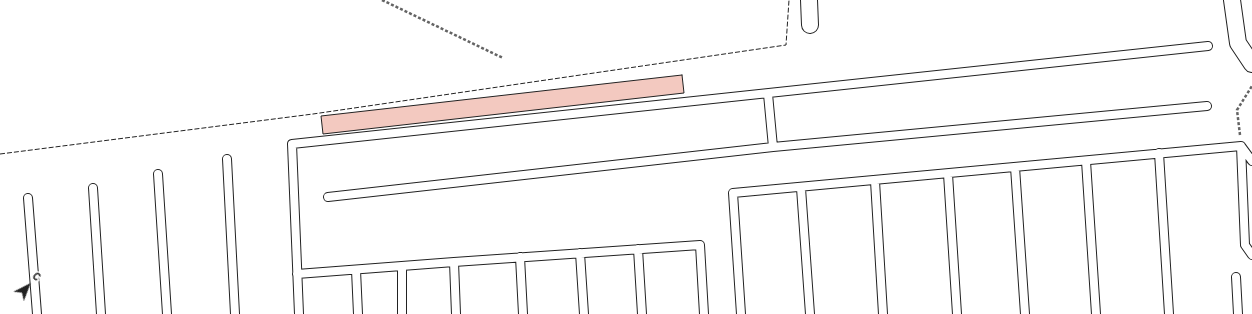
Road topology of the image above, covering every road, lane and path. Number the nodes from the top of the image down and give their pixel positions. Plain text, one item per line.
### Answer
1 (382, 0) edge
2 (809, 0) edge
3 (1232, 0) edge
4 (810, 25) dead end
5 (1208, 46) dead end
6 (504, 58) dead end
7 (1252, 64) edge
8 (1252, 86) edge
9 (768, 94) junction
10 (1207, 106) dead end
11 (1241, 146) junction
12 (773, 147) junction
13 (1159, 153) junction
14 (227, 159) dead end
15 (1086, 161) junction
16 (1252, 161) edge
17 (1015, 167) junction
18 (158, 174) dead end
19 (948, 174) junction
20 (875, 181) junction
21 (93, 188) dead end
22 (801, 188) junction
23 (328, 196) dead end
24 (28, 198) dead end
25 (638, 249) junction
26 (580, 253) junction
27 (1252, 255) edge
28 (520, 257) junction
29 (454, 262) junction
30 (402, 266) junction
31 (356, 270) junction
32 (297, 274) junction
33 (1236, 277) dead end
34 (37, 314) edge
35 (101, 314) edge
36 (166, 314) edge
37 (235, 314) edge
38 (299, 314) edge
39 (358, 314) edge
40 (402, 314) edge
41 (456, 314) edge
42 (523, 314) edge
43 (584, 314) edge
44 (642, 314) edge
45 (704, 314) edge
46 (742, 314) edge
47 (810, 314) edge
48 (883, 314) edge
49 (957, 314) edge
50 (1025, 314) edge
51 (1096, 314) edge
52 (1168, 314) edge
53 (1238, 314) edge

1 - 6 path
2 - 4 street
3 - 7 street
5 - 9 lane
8 - 11 path
9 - 12 lane
9 - 32 lane
10 - 12 lane
11 - 13 lane
11 - 16 lane
11 - 27 lane
12 - 23 lane
13 - 15 lane
13 - 52 lane
14 - 37 lane
15 - 17 lane
15 - 51 lane
17 - 19 lane
17 - 50 lane
18 - 36 lane
19 - 20 lane
19 - 49 lane
20 - 22 lane
20 - 48 lane
21 - 35 lane
22 - 46 lane
22 - 47 lane
24 - 34 lane
25 - 26 lane
25 - 44 lane
25 - 45 lane
26 - 28 lane
26 - 43 lane
28 - 29 lane
28 - 42 lane
29 - 30 lane
29 - 41 lane
30 - 31 lane
30 - 40 lane
31 - 32 lane
31 - 39 lane
32 - 38 lane
33 - 53 lane

